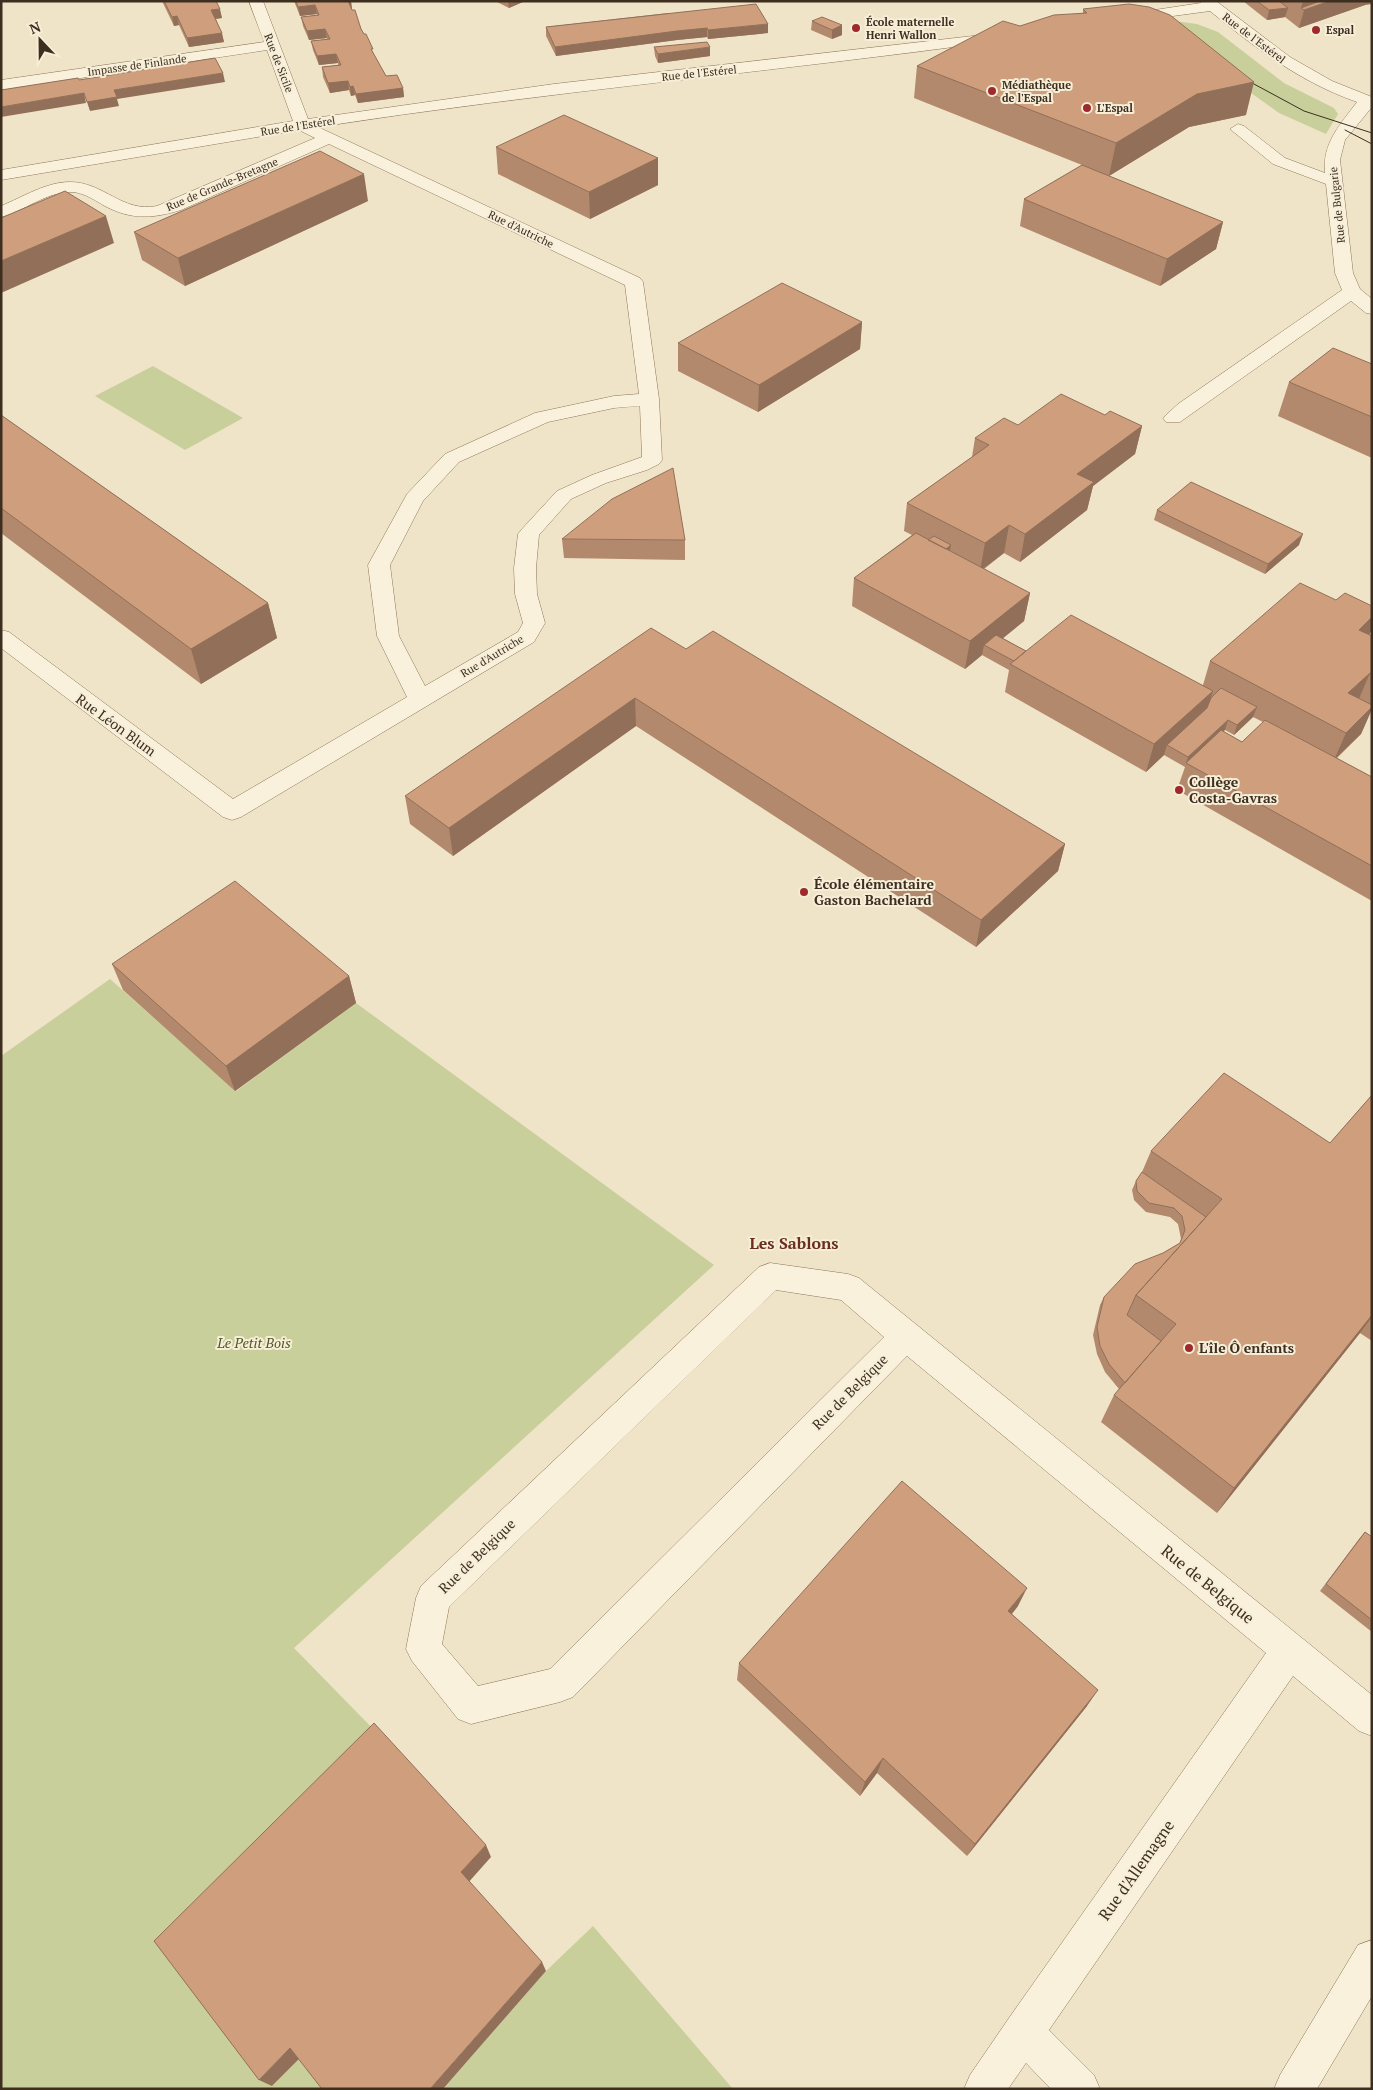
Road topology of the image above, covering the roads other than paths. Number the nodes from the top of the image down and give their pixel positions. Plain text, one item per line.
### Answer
1 (256, 1) edge
2 (1210, 4) edge
3 (1110, 21) edge
4 (1015, 34) edge
5 (272, 45) junction
6 (1, 85) edge
7 (1369, 102) edge
8 (303, 126) junction
9 (1238, 129) edge
10 (329, 138) junction
11 (1, 175) edge
12 (1335, 182) junction
13 (1, 212) edge
14 (1352, 292) junction
15 (1372, 309) edge
16 (649, 399) junction
17 (1173, 418) dead end
18 (1, 637) edge
19 (420, 699) junction
20 (232, 811) joint
21 (906, 1336) junction
22 (1289, 1651) junction
23 (1372, 1718) edge
24 (1372, 1959) edge
25 (1023, 2032) junction
26 (984, 2089) edge
27 (1080, 2089) edge
28 (1294, 2089) edge

1 - 5 street, Rue de Sicile
2 - 3 street, Rue de l'Estérel
2 - 7 street, Rue de l'Estérel
4 - 8 street, Rue de l'Estérel
5 - 6 street, Impasse de Finlande
5 - 8 street, Rue de Sicile
7 - 12 street, Rue de Bulgarie
8 - 10 street, Rue d'Autriche
8 - 11 street, Rue de l'Estérel
9 - 12 street
10 - 13 street, Rue de Grande-Bretagne
10 - 16 street, Rue d'Autriche
12 - 14 street, Rue de Bulgarie
14 - 15 street, Rue de Bulgarie
14 - 17 street
16 - 19 street, Rue d'Autriche
16 - 19 street
18 - 20 street, Rue Léon Blum
19 - 20 street, Rue d'Autriche
21 - 21 street, Rue de Belgique
21 - 22 street, Rue de Belgique
22 - 23 street, Rue de Belgique
22 - 25 street, Rue d'Allemagne
24 - 28 street
25 - 26 street, Rue d'Allemagne
25 - 27 street

